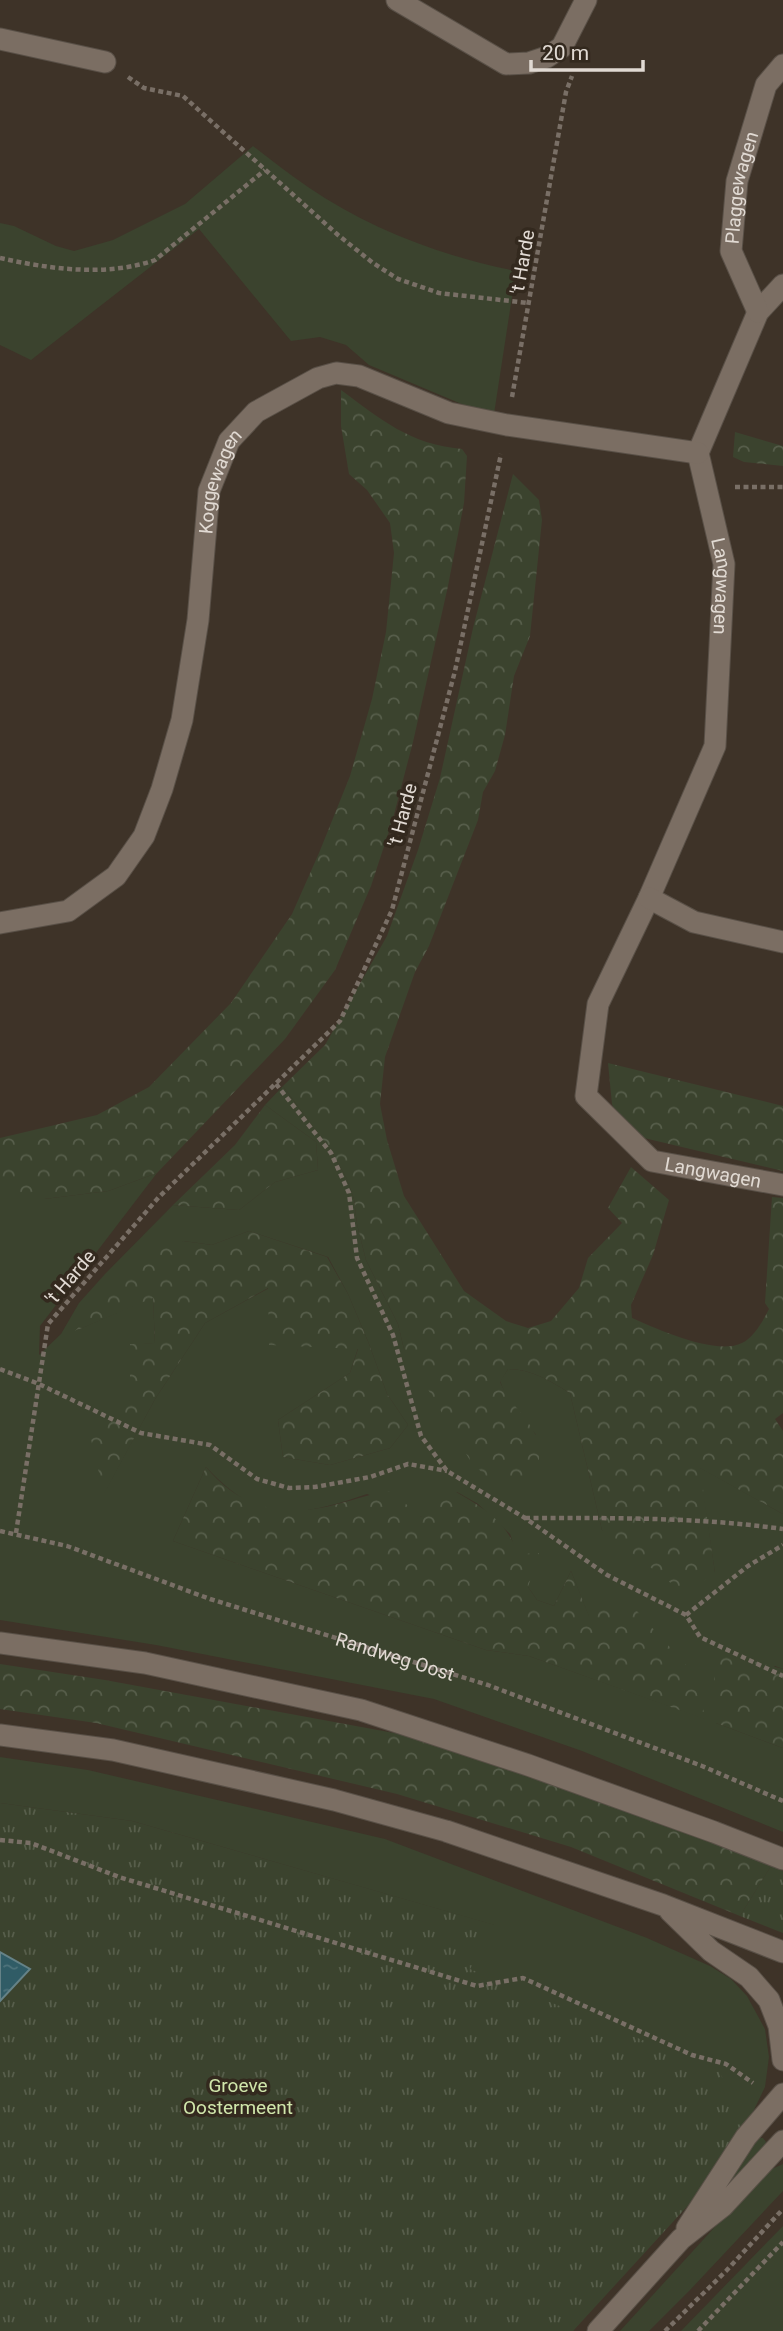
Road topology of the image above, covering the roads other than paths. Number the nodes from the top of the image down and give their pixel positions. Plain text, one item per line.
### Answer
1 (397, 0) edge
2 (586, 0) edge
3 (0, 38) edge
4 (105, 62) road end
5 (783, 65) edge
6 (783, 285) edge
7 (758, 312) junction
8 (698, 453) junction
9 (649, 898) junction
10 (0, 923) edge
11 (783, 942) edge
12 (783, 1185) edge
13 (0, 1643) edge
14 (0, 1735) edge
15 (783, 1859) edge
16 (663, 1905) junction
17 (783, 1952) edge
18 (783, 2060) edge
19 (781, 2101) edge
20 (783, 2141) edge
21 (681, 2239) junction
22 (598, 2331) edge

1 - 2 street
3 - 4 street
5 - 7 street, Plaggewagen
6 - 7 street
7 - 8 street
8 - 9 street, Langwagen
8 - 10 street, Koggewagen
9 - 11 street
9 - 12 street, Langwagen
13 - 15 street
14 - 16 street
16 - 17 street
16 - 18 street
19 - 21 street
20 - 21 street
21 - 22 street

